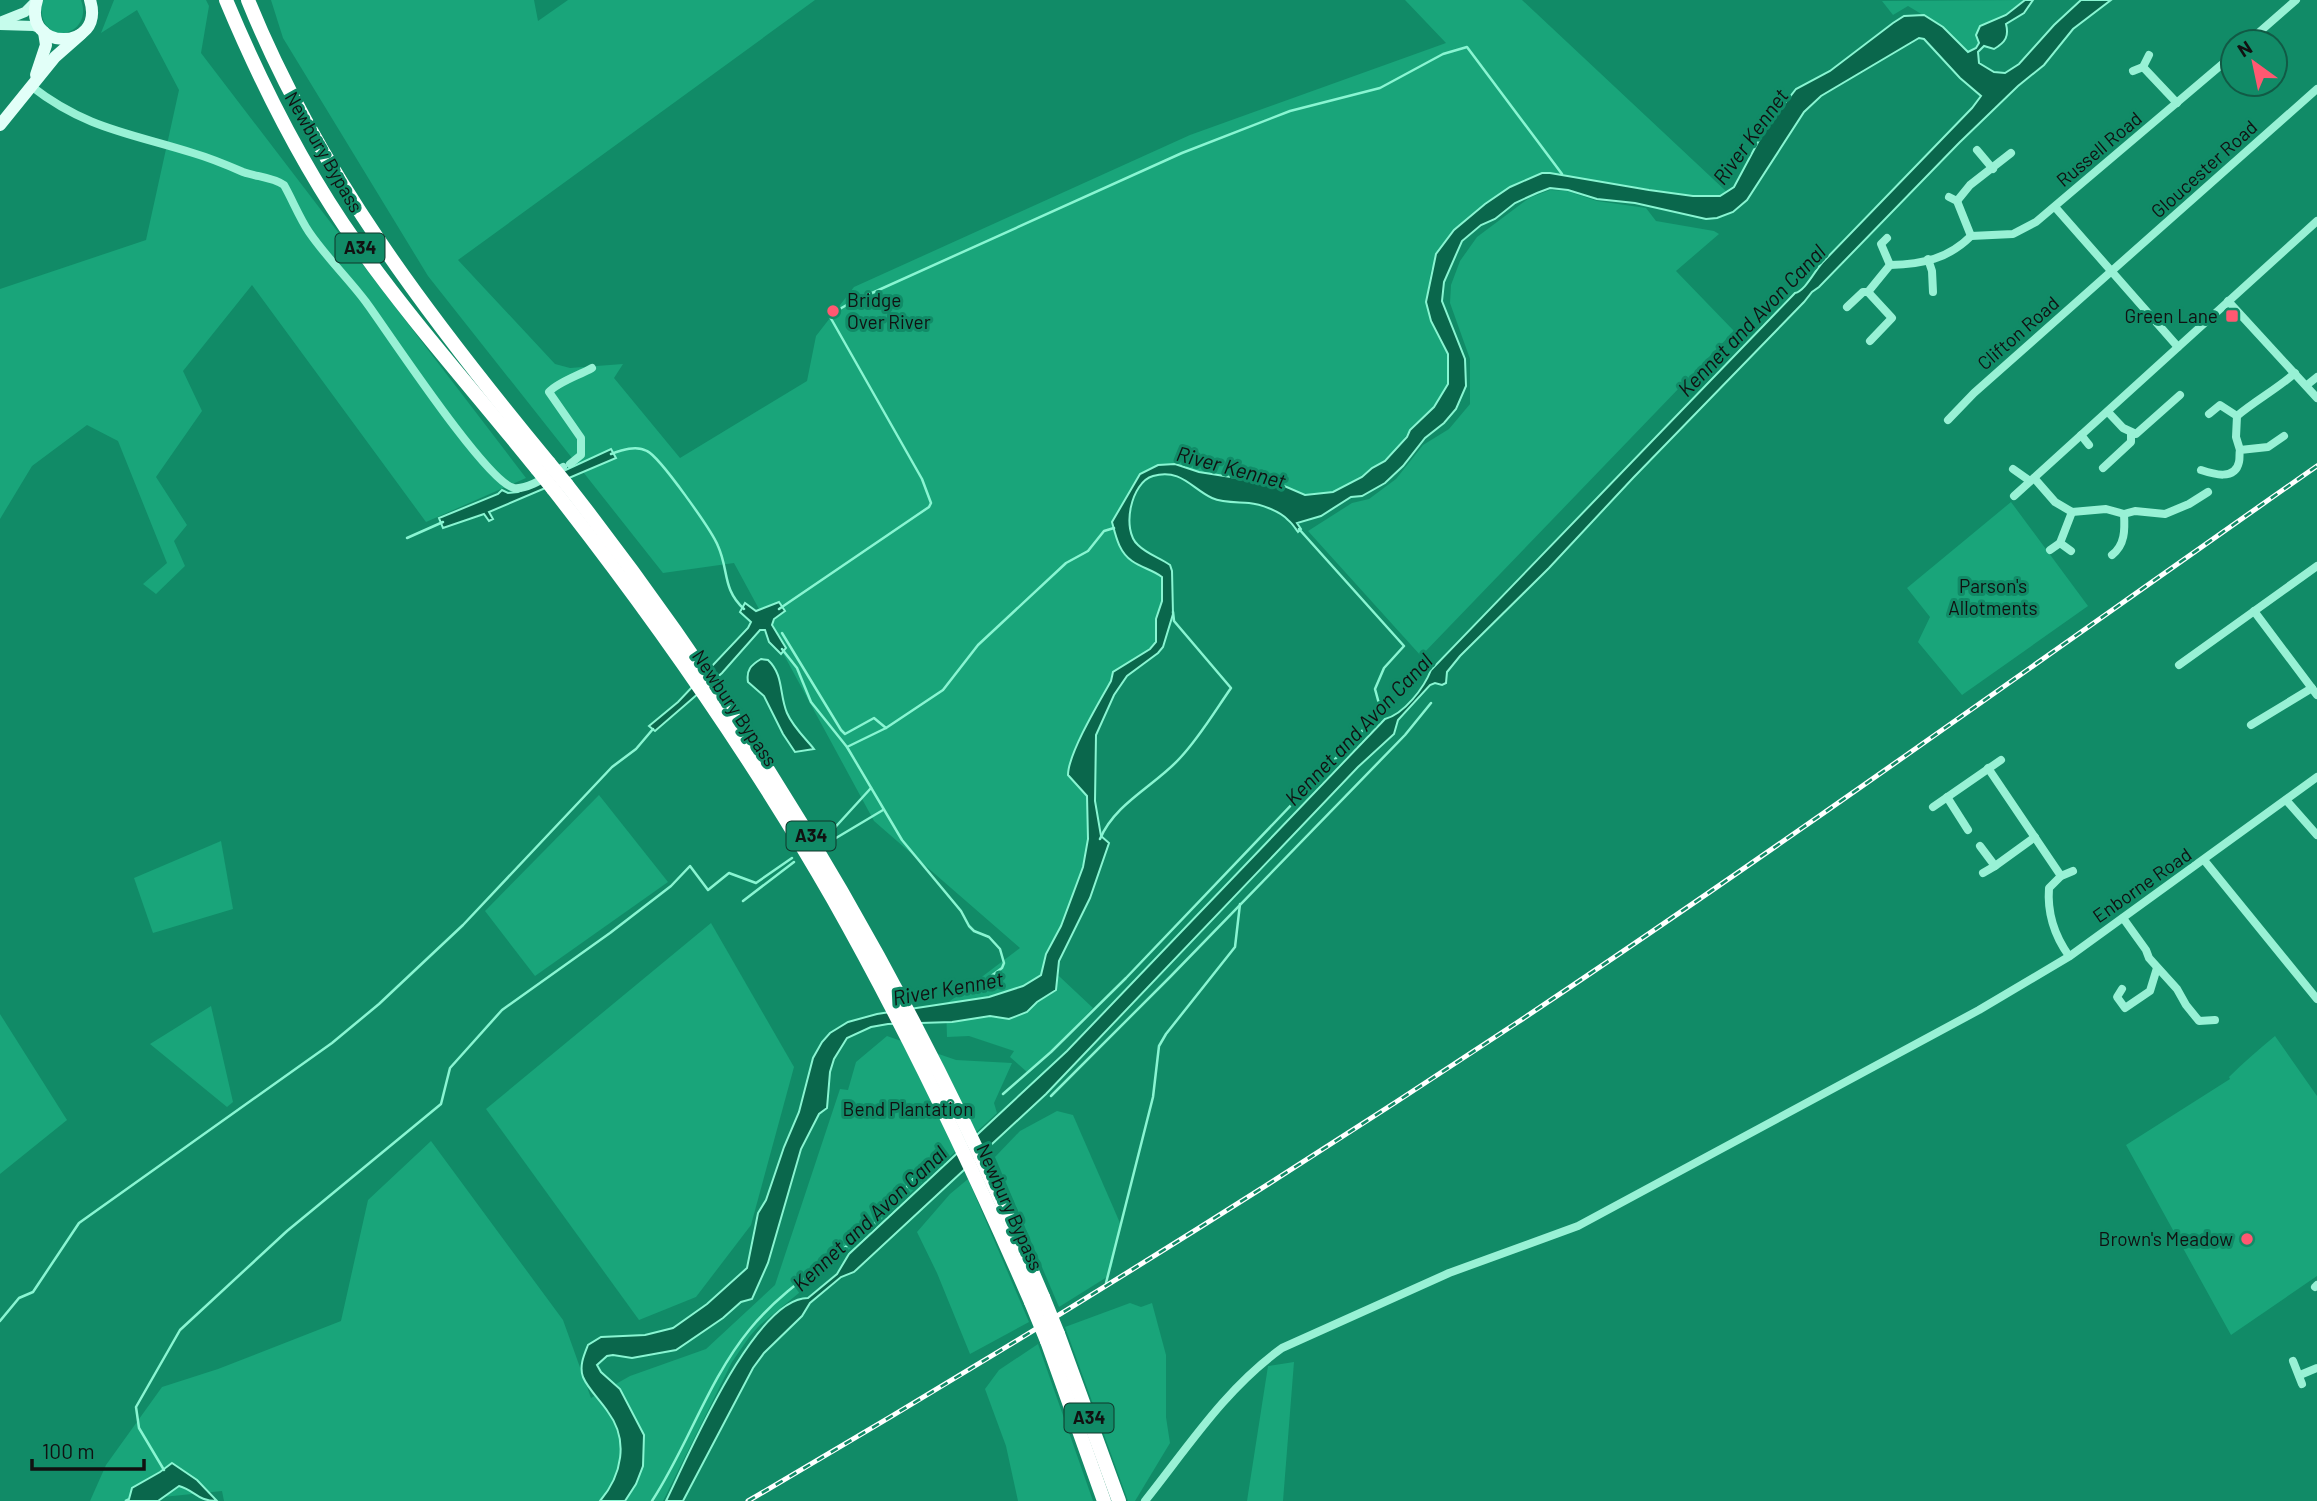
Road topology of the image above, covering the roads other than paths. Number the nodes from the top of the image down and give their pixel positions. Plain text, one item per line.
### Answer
1 (37, 0) edge
2 (226, 0) edge
3 (248, 0) edge
4 (2296, 0) edge
5 (92, 3) edge
6 (0, 23) edge
7 (2264, 28) edge
8 (43, 30) junction
9 (80, 35) junction
10 (2150, 55) dead end
11 (2143, 67) junction
12 (2219, 67) edge
13 (2133, 71) dead end
14 (32, 84) junction
15 (2317, 89) edge
16 (2177, 103) junction
17 (0, 125) edge
18 (1977, 150) dead end
19 (2011, 153) dead end
20 (1993, 169) junction
21 (2055, 207) junction
22 (2317, 221) edge
23 (1971, 236) junction
24 (1887, 238) dead end
25 (1928, 259) junction
26 (1890, 265) junction
27 (2111, 272) junction
28 (1868, 292) junction
29 (1931, 292) dead end
30 (2228, 301) junction
31 (1847, 307) dead end
32 (1870, 341) dead end
33 (2178, 347) junction
34 (592, 368) dead end
35 (2295, 373) junction
36 (2317, 377) edge
37 (2306, 385) junction
38 (2180, 395) dead end
39 (2317, 397) edge
40 (2108, 412) junction
41 (2209, 414) dead end
42 (2237, 416) junction
43 (1948, 420) dead end
44 (2081, 435) junction
45 (2284, 436) dead end
46 (2132, 441) junction
47 (2089, 445) dead end
48 (2240, 450) junction
49 (555, 466) junction
50 (2013, 468) dead end
51 (2103, 468) dead end
52 (2201, 470) dead end
53 (2032, 479) junction
54 (2208, 492) dead end
55 (2014, 496) dead end
56 (2072, 512) junction
57 (2124, 514) junction
58 (2060, 543) junction
59 (2050, 550) dead end
60 (2071, 551) dead end
61 (2112, 555) dead end
62 (2317, 566) edge
63 (2254, 611) junction
64 (2179, 665) dead end
65 (2314, 692) edge
66 (2250, 725) dead end
67 (2001, 760) dead end
68 (1988, 768) junction
69 (2317, 777) edge
70 (1947, 797) junction
71 (2286, 800) junction
72 (1933, 807) dead end
73 (1968, 830) dead end
74 (2317, 835) edge
75 (2035, 837) junction
76 (1980, 846) dead end
77 (2204, 860) junction
78 (1995, 866) junction
79 (2073, 871) dead end
80 (1983, 873) dead end
81 (2061, 876) junction
82 (2123, 918) junction
83 (2069, 956) junction
84 (2157, 968) junction
85 (2122, 989) dead end
86 (892, 992) junction
87 (2317, 999) edge
88 (2215, 1020) dead end
89 (965, 1135) junction
90 (1052, 1338) junction
91 (2293, 1361) dead end
92 (2317, 1368) edge
93 (2300, 1375) junction
94 (2302, 1384) dead end
95 (1149, 1500) edge
96 (1104, 1501) edge
97 (1119, 1501) edge

1 - 6 main road
1 - 8 main road
2 - 49 highway, Newbury Bypass / A34
3 - 49 highway, Newbury Bypass / A34
4 - 7 street
5 - 9 main road
6 - 8 main road
8 - 9 main road
8 - 14 main road
9 - 14 main road
10 - 11 street
11 - 13 street
11 - 16 street
12 - 16 street, Russell Road
14 - 17 main road
14 - 49 street
15 - 27 street, Gloucester Road
16 - 21 street, Russell Road
18 - 20 street
19 - 20 street
20 - 23 street
21 - 23 street, Russell Road
21 - 27 street
22 - 30 street
23 - 25 street
24 - 26 street
25 - 26 street
25 - 29 street
26 - 28 street
27 - 33 street
27 - 43 street, Clifton Road
28 - 31 street
28 - 32 street
30 - 33 street
30 - 35 street
33 - 40 street
34 - 49 street
35 - 37 street
35 - 42 street
36 - 37 street
37 - 39 street
38 - 46 street
40 - 44 street
40 - 46 street
41 - 42 street
42 - 48 street
44 - 47 street
44 - 53 street
45 - 48 street
46 - 51 street
48 - 52 street
49 - 86 highway, Newbury Bypass / A34, bridge
50 - 53 street
53 - 55 street
53 - 56 street
54 - 57 street
56 - 57 street
56 - 58 street
57 - 61 street
58 - 59 street
58 - 60 street
62 - 63 street
63 - 64 street
63 - 65 street
65 - 66 street
67 - 68 street
68 - 70 street
68 - 75 street
69 - 71 street, Enborne Road
70 - 72 street
70 - 73 street
71 - 74 street
71 - 77 street, Enborne Road
75 - 78 street
75 - 81 street
76 - 78 street
77 - 82 street, Enborne Road
77 - 87 street
78 - 80 street
79 - 81 street
81 - 83 street
82 - 83 street, Enborne Road
82 - 84 street
83 - 95 street, Enborne Road
84 - 85 street
84 - 88 street
86 - 89 highway, Newbury Bypass / A34
86 - 89 highway, Newbury Bypass / A34
89 - 90 highway, Newbury Bypass / A34, bridge
90 - 96 highway, Newbury Bypass / A34
90 - 97 highway, Newbury Bypass / A34
91 - 93 street
92 - 93 street
93 - 94 street

